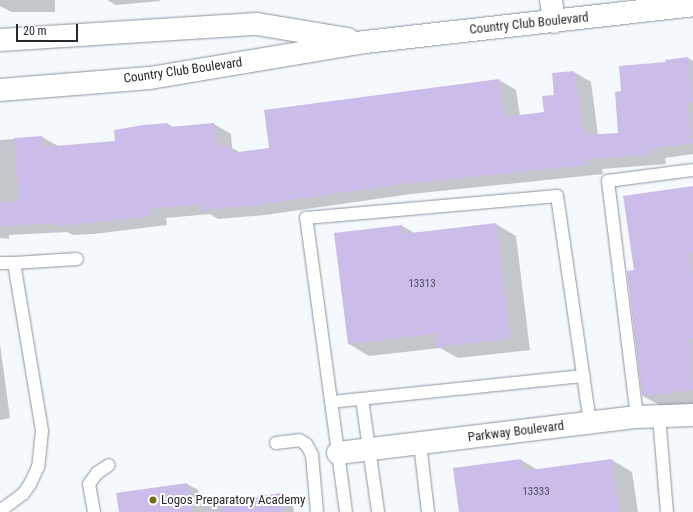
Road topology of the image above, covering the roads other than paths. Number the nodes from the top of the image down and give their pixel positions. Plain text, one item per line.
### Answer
1 (551, 0) edge
2 (693, 5) edge
3 (554, 22) junction
4 (0, 40) edge
5 (365, 42) junction
6 (0, 90) edge
7 (693, 170) edge
8 (77, 259) dead end
9 (14, 263) junction
10 (0, 264) edge
11 (584, 376) junction
12 (362, 399) junction
13 (331, 402) junction
14 (693, 415) edge
15 (637, 417) junction
16 (659, 418) junction
17 (590, 423) junction
18 (276, 443) dead end
19 (420, 444) junction
20 (369, 450) junction
21 (338, 453) junction
22 (109, 465) dead end
23 (0, 511) edge
24 (94, 512) edge
25 (317, 512) edge
26 (346, 512) edge
27 (378, 512) edge
28 (428, 512) edge
29 (667, 512) edge

1 - 3 street
2 - 3 street, Country Club Boulevard
3 - 5 street, Country Club Boulevard
4 - 5 street, Country Club Boulevard
5 - 6 street, Country Club Boulevard
7 - 15 lane
8 - 9 lane
9 - 10 lane
9 - 23 lane
11 - 12 lane
11 - 13 lane
11 - 17 lane
12 - 13 lane
12 - 20 lane
13 - 21 lane
14 - 16 street, Parkway Boulevard
15 - 16 street, Parkway Boulevard
15 - 17 street, Parkway Boulevard
16 - 29 lane
17 - 19 street, Parkway Boulevard
18 - 25 lane
19 - 20 street, Parkway Boulevard
19 - 28 lane
20 - 21 street, Parkway Boulevard
20 - 27 lane
21 - 26 lane
22 - 24 lane

